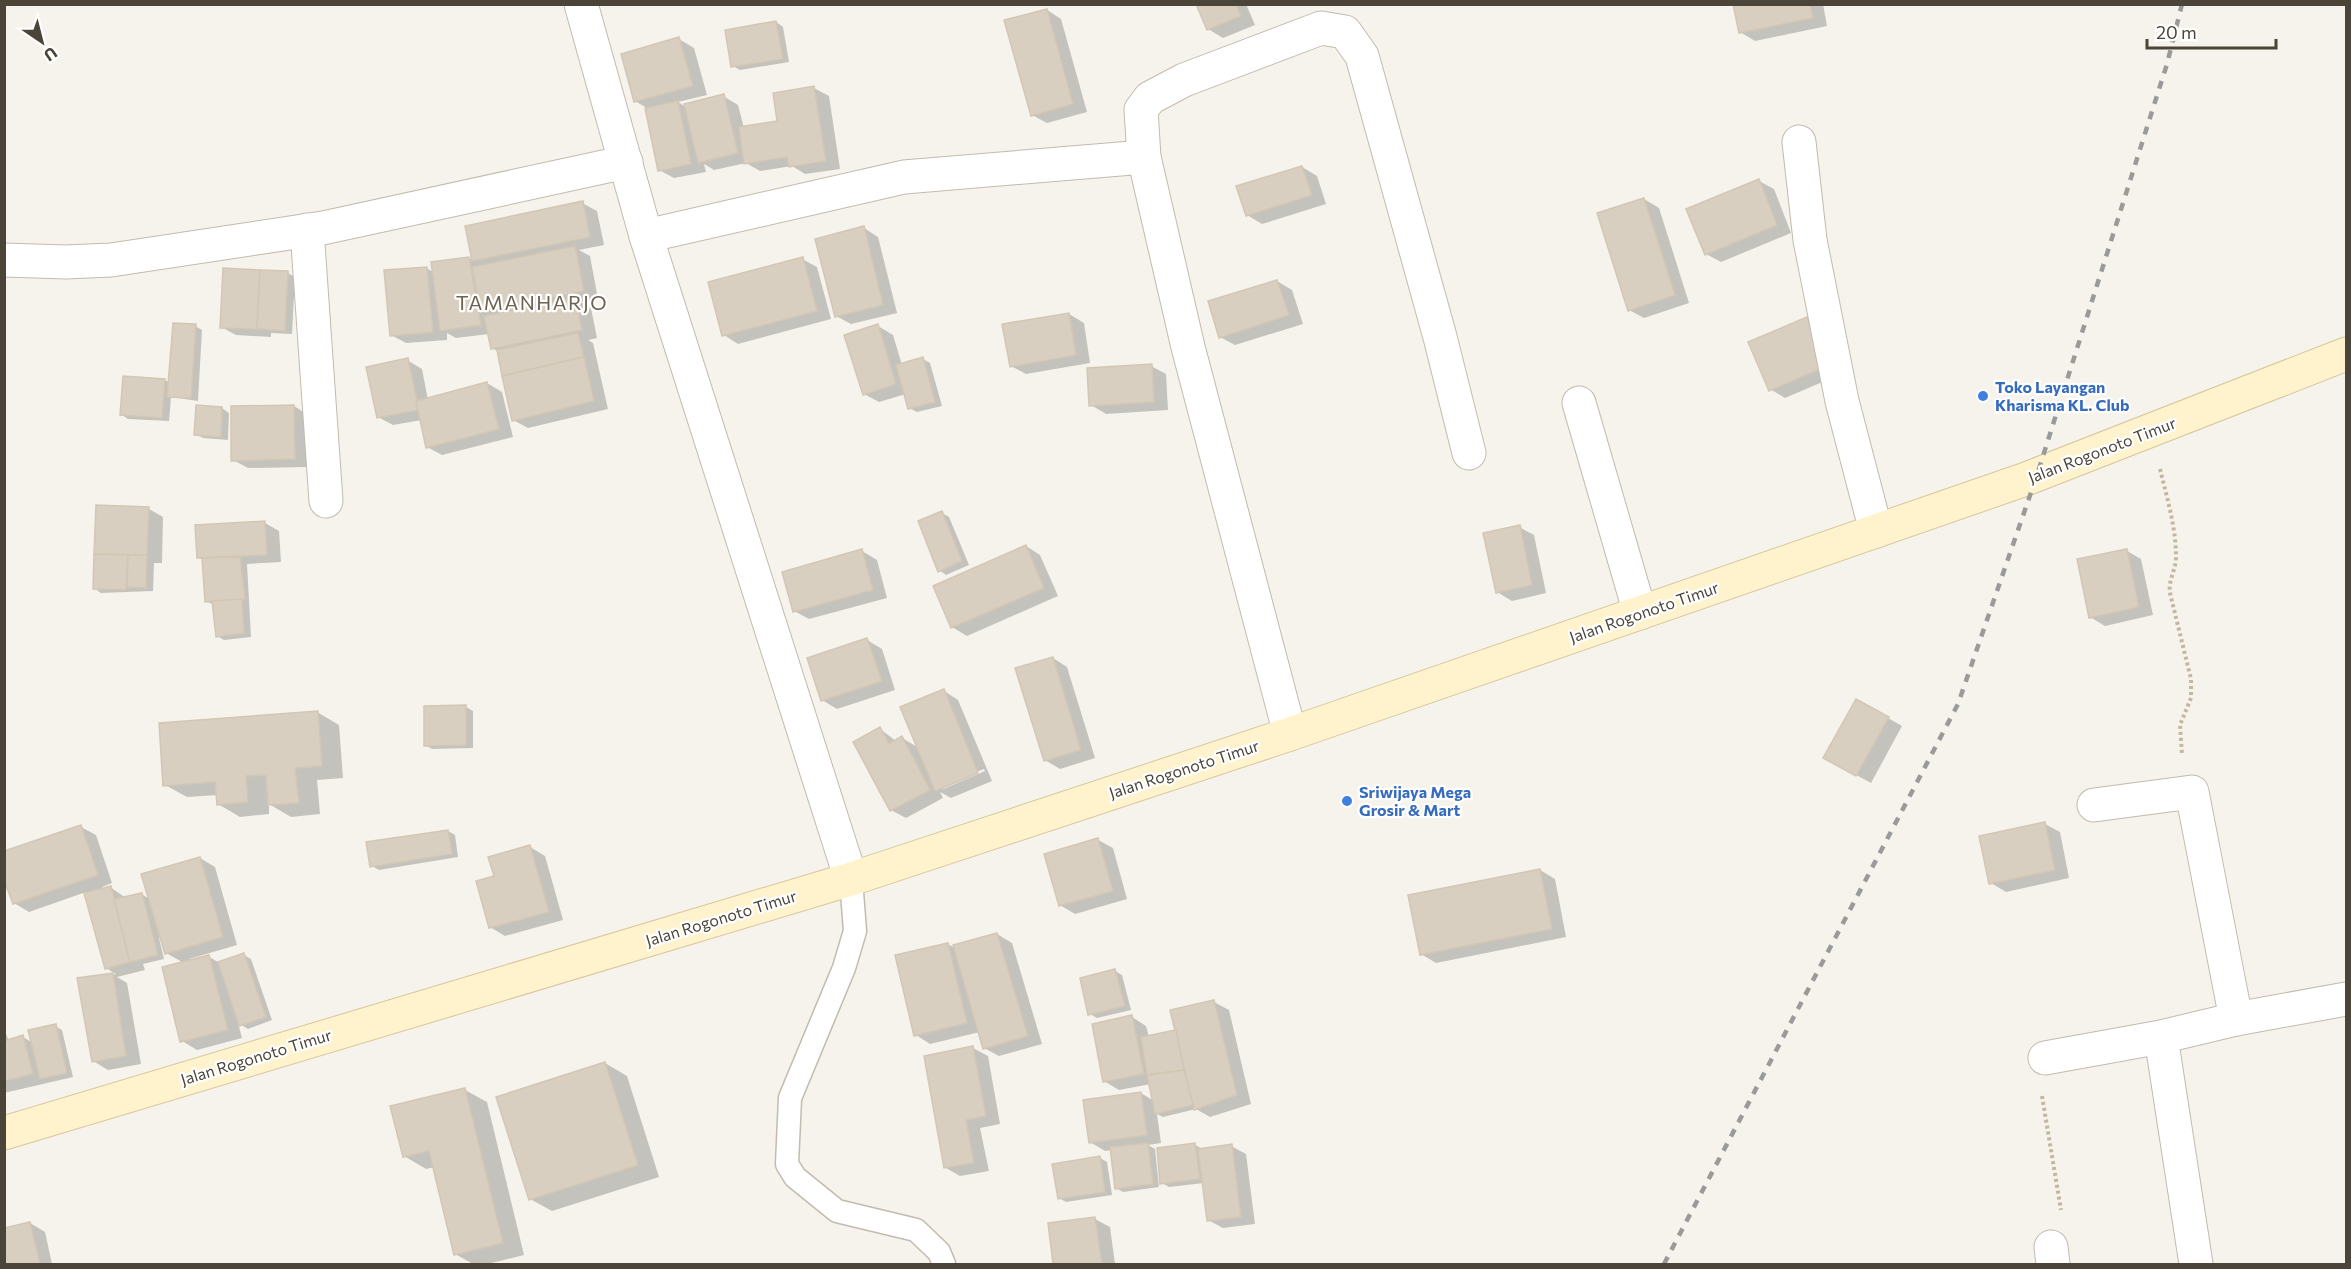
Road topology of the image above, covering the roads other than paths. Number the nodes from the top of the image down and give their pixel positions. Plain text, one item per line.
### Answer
1 (581, 4) edge
2 (1799, 142) dead end
3 (1144, 157) junction
4 (626, 162) junction
5 (307, 230) junction
6 (646, 237) junction
7 (4, 260) edge
8 (2346, 354) edge
9 (1580, 403) dead end
10 (1469, 453) dead end
11 (326, 501) dead end
12 (1876, 531) junction
13 (1641, 613) junction
14 (1290, 734) junction
15 (2094, 805) dead end
16 (851, 879) junction
17 (2346, 999) edge
18 (2236, 1019) junction
19 (2161, 1037) junction
20 (2045, 1058) road end
21 (4, 1133) edge
22 (944, 1264) edge
23 (2196, 1264) edge

1 - 4 street
2 - 12 street
3 - 6 street
3 - 10 street
3 - 14 street
4 - 5 street
4 - 6 street
5 - 7 street
5 - 11 street
6 - 16 street
8 - 12 main road, Jalan Rogonoto Timur
9 - 13 street
12 - 13 main road, Jalan Rogonoto Timur
13 - 14 main road, Jalan Rogonoto Timur
14 - 16 main road, Jalan Rogonoto Timur
15 - 18 street
16 - 21 main road, Jalan Rogonoto Timur
16 - 22 lane
17 - 18 street
18 - 19 street
19 - 20 street
19 - 23 street

